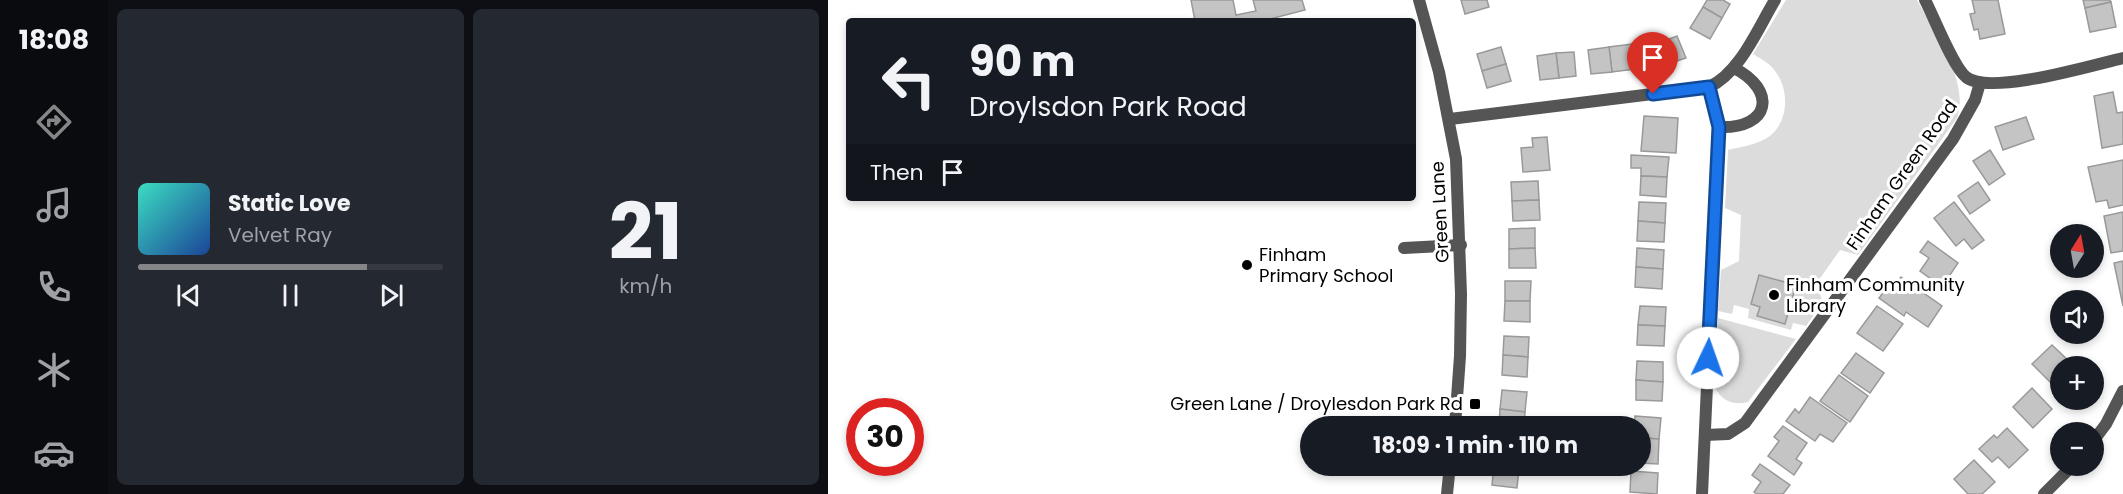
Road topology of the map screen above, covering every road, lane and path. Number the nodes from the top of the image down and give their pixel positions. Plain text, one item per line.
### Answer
1 (1419, 0) edge
2 (1775, 0) edge
3 (1925, 0) edge
4 (2123, 58) edge
5 (1734, 68) junction
6 (1980, 83) junction
7 (1709, 87) junction
8 (1450, 119) junction
9 (1719, 127) junction
10 (1461, 245) junction
11 (1404, 248) dead end
12 (2123, 391) edge
13 (1456, 416) edge
14 (2104, 427) edge
15 (1705, 435) junction
16 (1449, 476) edge
17 (2062, 476) edge
18 (1447, 494) edge
19 (1702, 494) edge
20 (2044, 494) edge

1 - 8 street, Green Lane
2 - 5 street
3 - 6 street
4 - 6 street
5 - 7 street
5 - 9 street
6 - 15 street, Finham Green Road
7 - 8 street
7 - 9 street
8 - 10 street, Green Lane
9 - 15 street
10 - 11 street
10 - 13 street, Green Lane
12 - 14 street
15 - 19 street
16 - 18 street
17 - 20 street

